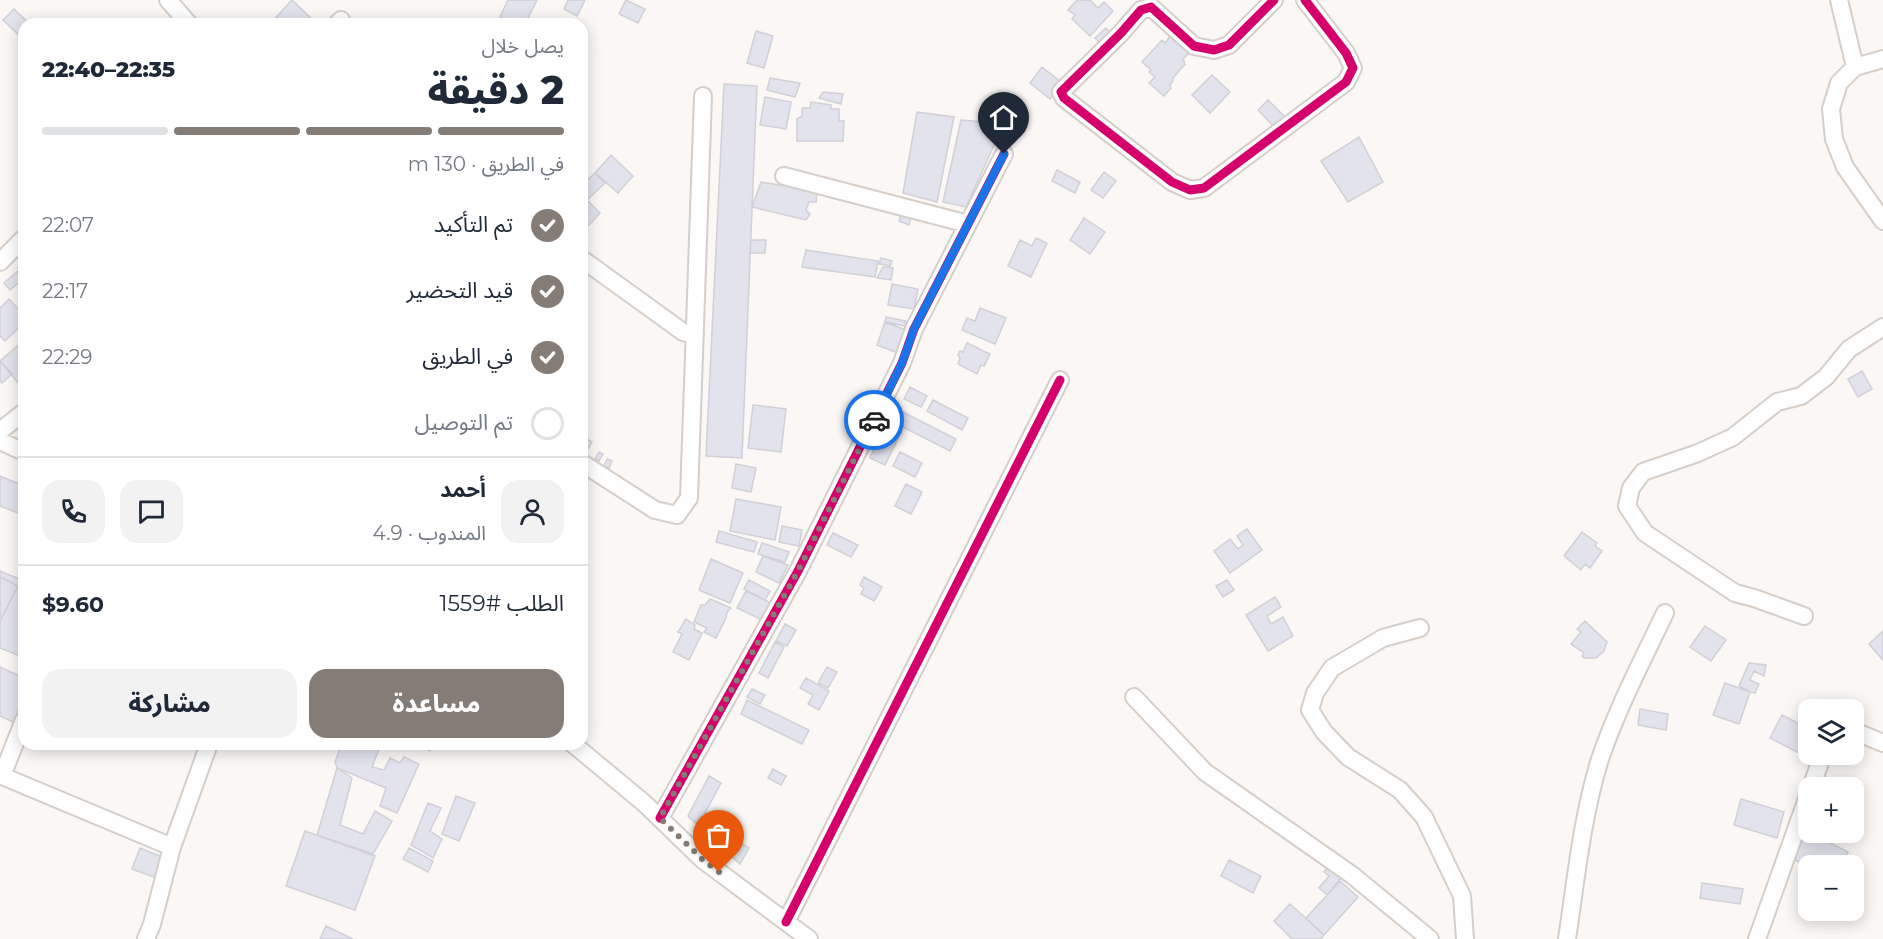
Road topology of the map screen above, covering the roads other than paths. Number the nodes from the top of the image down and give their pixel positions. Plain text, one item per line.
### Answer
1 (168, 0) edge
2 (1274, 0) edge
3 (1305, 0) edge
4 (1839, 0) edge
5 (184, 18) edge
6 (1883, 59) edge
7 (1855, 67) junction
8 (703, 96) dead end
9 (1004, 154) dead end
10 (784, 176) dead end
11 (1883, 221) edge
12 (968, 224) junction
13 (18, 244) edge
14 (0, 262) edge
15 (588, 263) edge
16 (1883, 327) edge
17 (695, 335) junction
18 (1060, 380) dead end
19 (18, 417) edge
20 (0, 431) edge
21 (0, 441) edge
22 (18, 449) edge
23 (588, 467) edge
24 (1665, 613) dead end
25 (1804, 616) dead end
26 (1419, 628) dead end
27 (1134, 697) dead end
28 (18, 735) edge
29 (1864, 735) edge
30 (1883, 743) edge
31 (206, 750) edge
32 (580, 750) edge
33 (660, 818) junction
34 (1798, 824) edge
35 (172, 847) junction
36 (786, 922) junction
37 (146, 939) edge
38 (809, 939) edge
39 (1430, 939) edge
40 (1465, 939) edge
41 (1567, 939) edge
42 (1757, 939) edge

1 - 5 street
2 - 3 street
4 - 7 street
6 - 7 street
7 - 11 street
8 - 17 street
9 - 12 street
10 - 12 street
12 - 33 street
13 - 14 street
15 - 17 street
16 - 25 street
17 - 23 street
18 - 36 street
19 - 20 street
21 - 22 street
24 - 41 street
26 - 40 street
27 - 39 street
28 - 35 street
29 - 30 street
31 - 35 street
32 - 33 street
33 - 36 street
34 - 42 street
35 - 37 street
36 - 38 street

